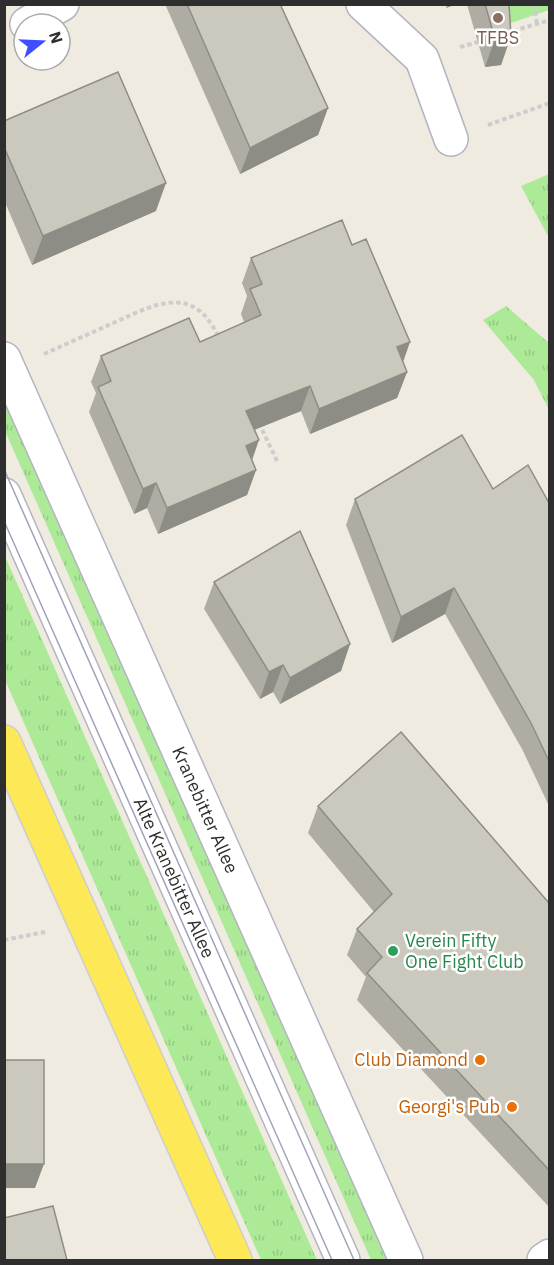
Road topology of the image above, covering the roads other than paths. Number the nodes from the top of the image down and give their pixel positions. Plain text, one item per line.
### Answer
1 (62, 4) edge
2 (363, 4) edge
3 (48, 12) edge
4 (451, 139) road end
5 (7, 365) edge
6 (4, 495) edge
7 (4, 742) edge
8 (549, 1256) edge
9 (235, 1260) edge
10 (343, 1260) edge
11 (406, 1260) edge
12 (544, 1260) edge

1 - 3 street
2 - 4 street
5 - 11 street, Kranebitter Allee
6 - 10 street, Alte Kranebitter Allee
7 - 9 main road
8 - 12 street

